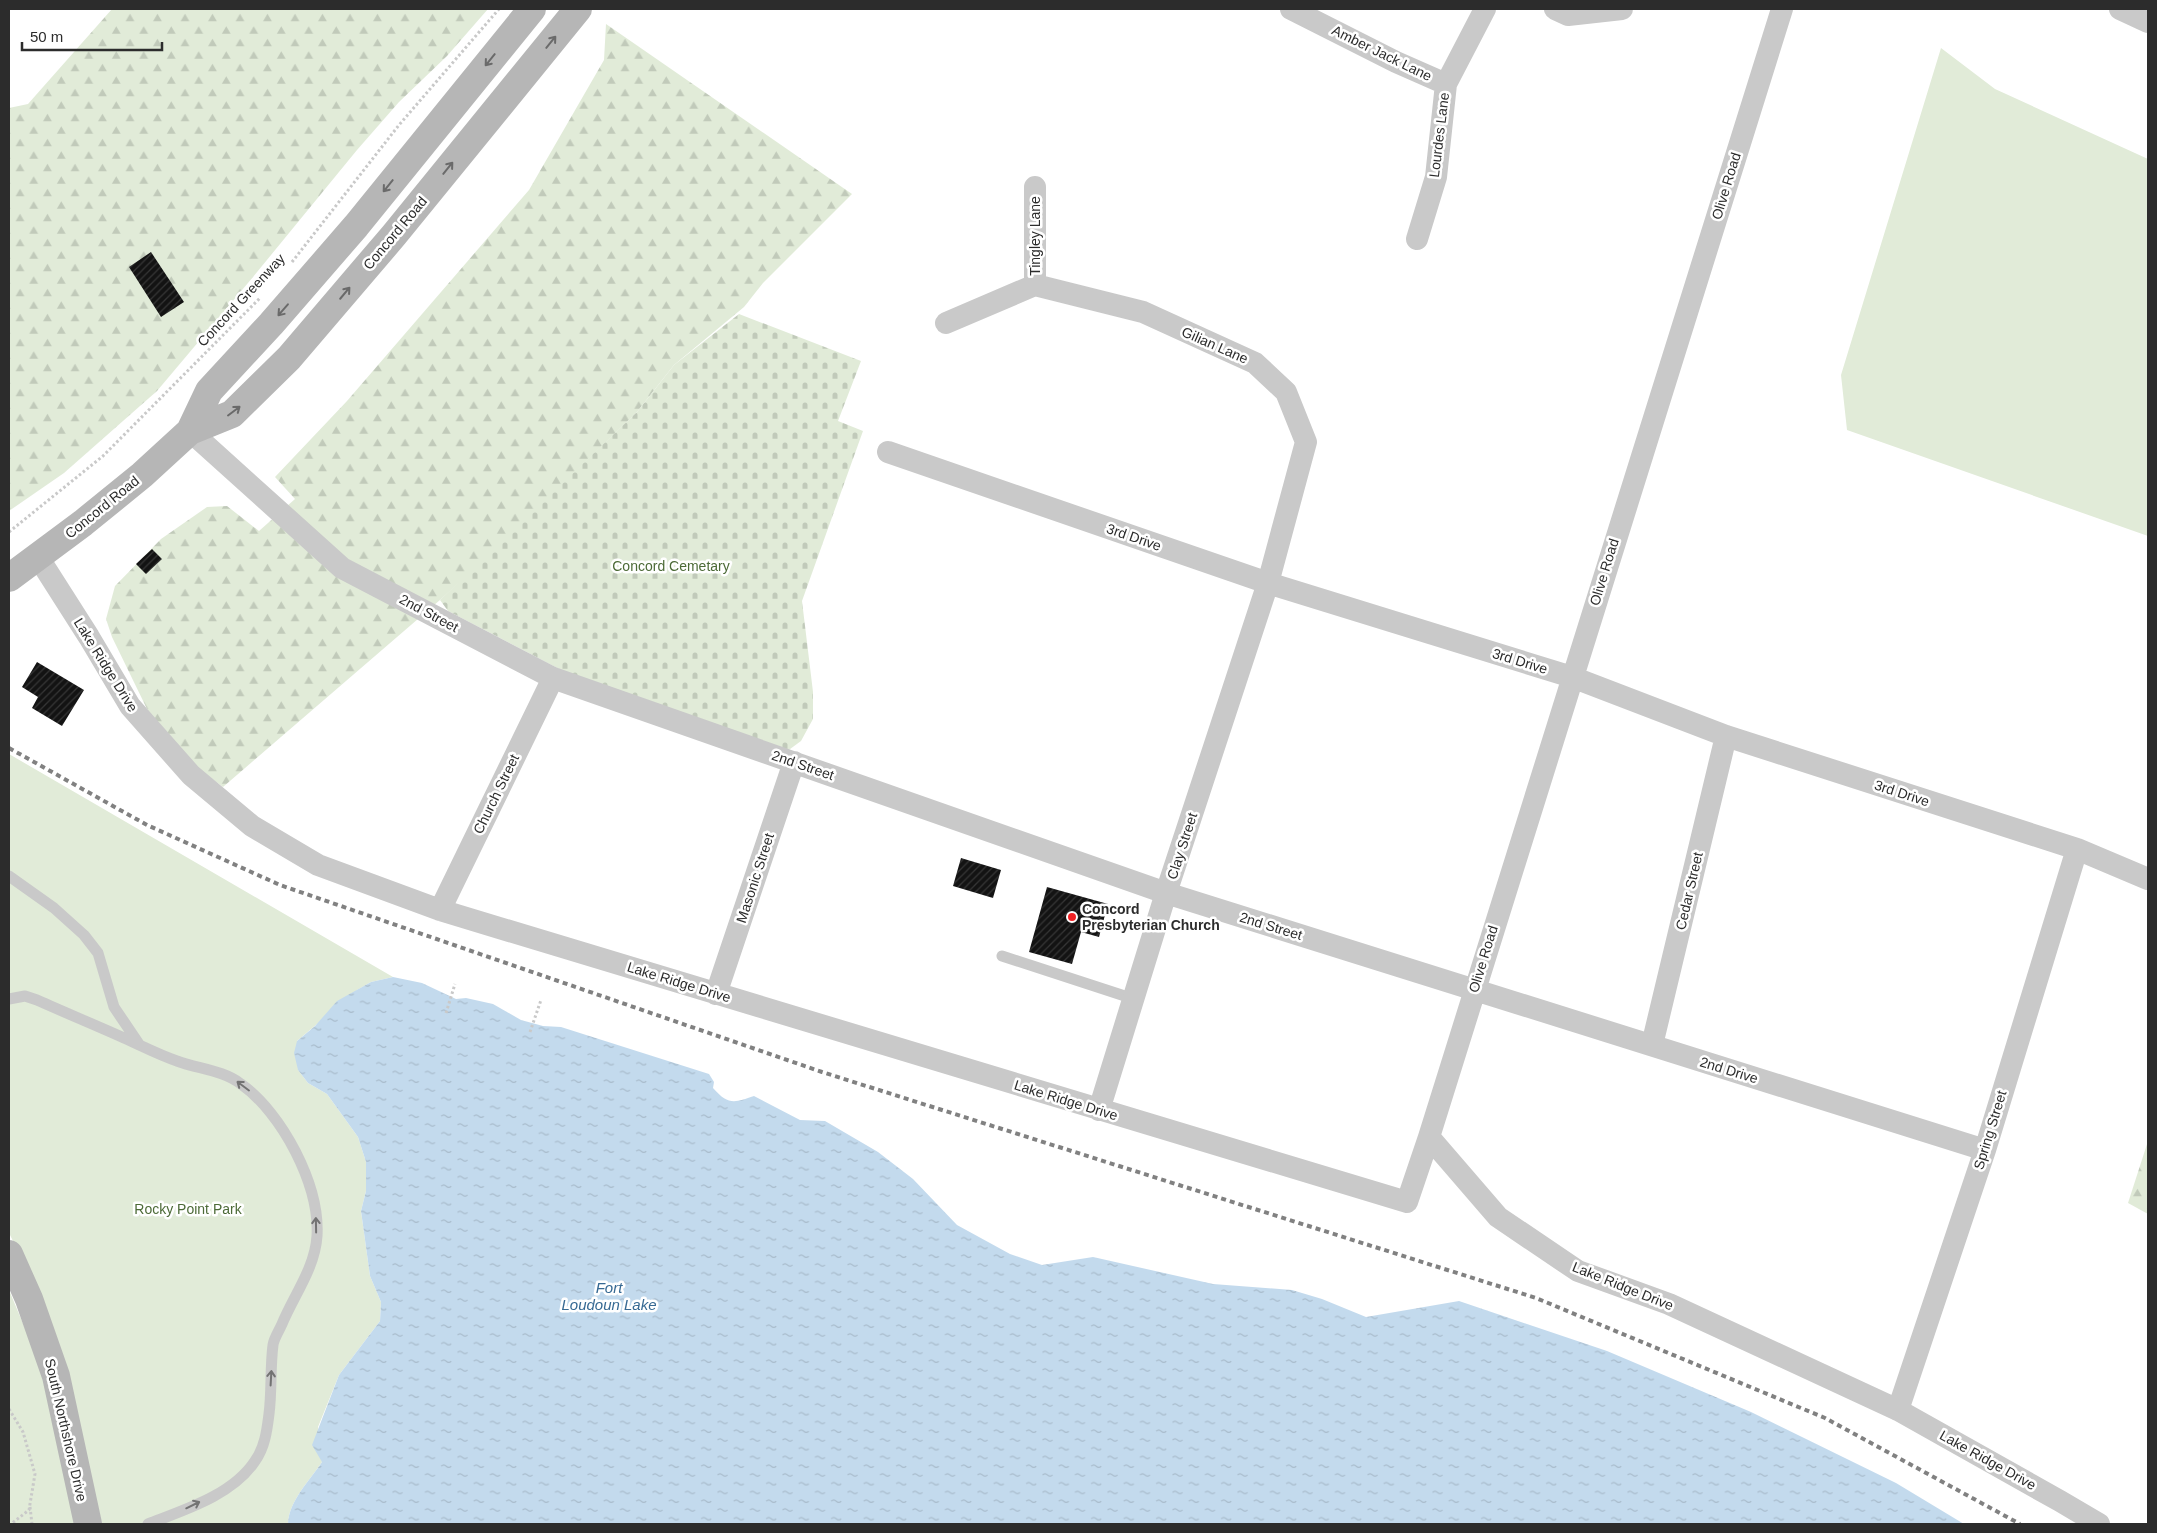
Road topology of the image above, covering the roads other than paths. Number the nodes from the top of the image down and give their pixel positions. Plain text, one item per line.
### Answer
1 (532, 9) edge
2 (578, 9) edge
3 (1291, 9) edge
4 (1485, 9) edge
5 (1555, 9) edge
6 (1622, 9) edge
7 (1782, 9) edge
8 (2120, 9) edge
9 (2148, 22) edge
10 (1446, 84) junction
11 (1035, 186) dead end
12 (1417, 239) dead end
13 (1035, 285) junction
14 (946, 323) dead end
15 (190, 431) junction
16 (888, 452) dead end
17 (38, 557) junction
18 (9, 578) edge
19 (1268, 584) junction
20 (1572, 677) junction
21 (553, 678) junction
22 (1726, 736) junction
23 (794, 762) junction
24 (2077, 849) junction
25 (9, 876) edge
26 (2148, 879) edge
27 (1166, 893) junction
28 (440, 910) junction
29 (1002, 956) dead end
30 (1474, 990) junction
31 (716, 994) junction
32 (9, 999) edge
33 (1134, 999) junction
34 (139, 1044) junction
35 (1652, 1045) junction
36 (1099, 1110) junction
37 (1429, 1136) junction
38 (1984, 1150) junction
39 (9, 1254) edge
40 (1898, 1410) junction
41 (88, 1524) edge
42 (148, 1524) edge
43 (2098, 1524) edge

1 -> 15 main road, Concord Road
15 -> 2 main road, Concord Road
3 - 10 street, Amber Jack Lane
4 - 10 street, Lourdes Lane
5 - 6 street
7 - 20 street, Olive Road
8 - 9 street
10 - 12 street, Lourdes Lane
11 - 13 street, Tingley Lane
13 - 14 street
13 - 19 street, Gilian Lane
15 - 17 main road, Concord Road
15 - 21 street, 2nd Street
16 - 19 street, 3rd Drive
17 - 18 main road, Concord Road
17 - 28 street, Lake Ridge Drive
19 - 20 street, 3rd Drive
19 - 27 street, Clay Street
20 - 22 street, 3rd Drive
20 - 30 street, Olive Road
21 - 23 street, 2nd Street
21 - 28 street, Church Street
22 - 24 street, 3rd Drive
22 - 35 street, Cedar Street
23 - 27 street, 2nd Street
23 - 31 street, Masonic Street
24 - 26 street, 3rd Drive
24 - 38 street, Spring Street
25 - 34 lane
27 - 30 street, 2nd Street
27 - 33 street, Clay Street
28 - 31 street, Lake Ridge Drive
29 - 33 lane
30 - 35 street, 2nd Drive
30 - 37 street, Olive Road
31 - 36 street, Lake Ridge Drive
32 - 34 lane
33 - 36 street, Clay Street
42 -> 34 lane
35 - 38 street, 2nd Drive
36 - 37 street, Lake Ridge Drive
37 - 40 street, Lake Ridge Drive
38 - 40 street, Spring Street
39 - 41 main road, South Northshore Drive
40 - 43 street, Lake Ridge Drive

